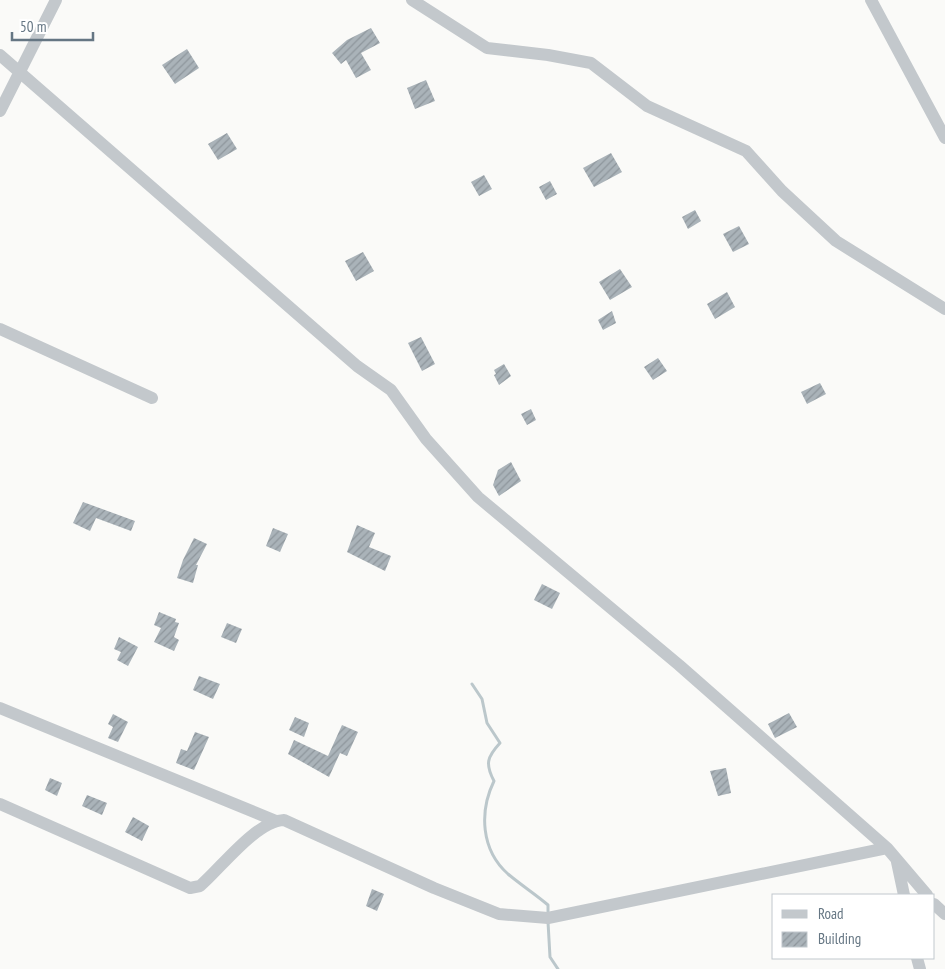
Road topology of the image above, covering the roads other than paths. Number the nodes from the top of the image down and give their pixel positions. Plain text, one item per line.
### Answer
1 (56, 0) edge
2 (412, 0) edge
3 (871, 0) edge
4 (0, 55) edge
5 (18, 73) junction
6 (0, 111) edge
7 (945, 138) edge
8 (945, 309) edge
9 (0, 329) edge
10 (152, 398) dead end
11 (0, 708) edge
12 (0, 804) edge
13 (276, 820) junction
14 (887, 848) junction
15 (897, 859) junction
16 (904, 894) edge
17 (926, 894) edge
18 (935, 905) edge
19 (945, 914) edge

1 - 5 street
2 - 8 street
3 - 7 street
4 - 5 street
5 - 6 street
5 - 14 street
9 - 10 street
11 - 13 street
12 - 13 street
13 - 14 street
14 - 15 street
15 - 16 street
15 - 17 street
18 - 19 street

